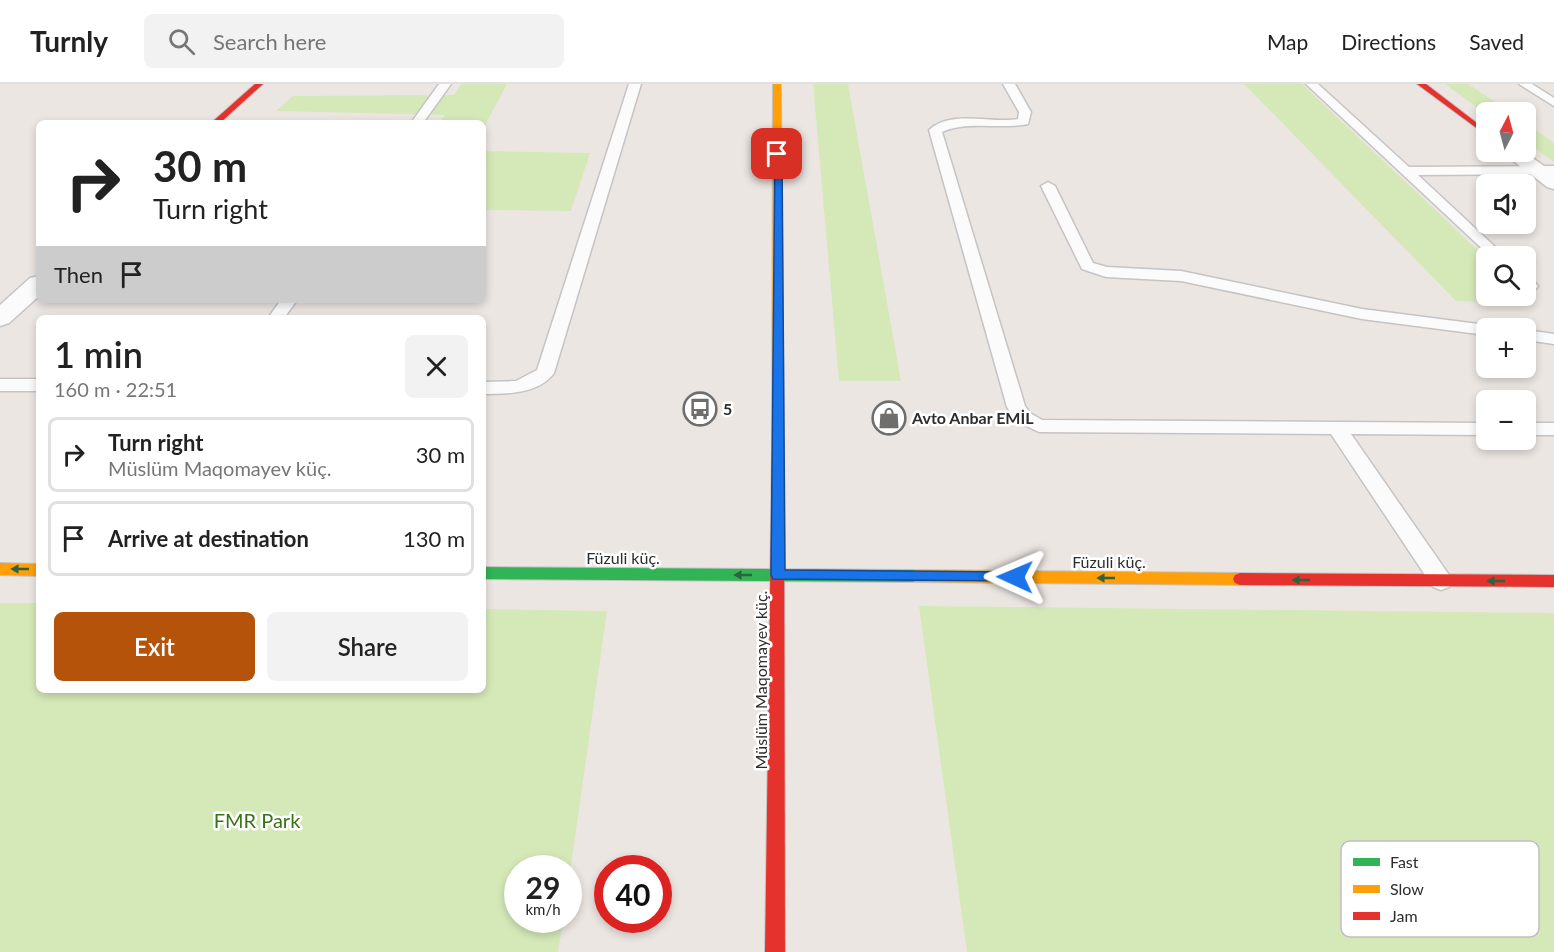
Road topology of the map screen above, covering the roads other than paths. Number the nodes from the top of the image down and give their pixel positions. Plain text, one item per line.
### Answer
1 (259, 84) edge
2 (445, 84) edge
3 (635, 84) edge
4 (777, 84) edge
5 (1009, 84) edge
6 (1312, 84) edge
7 (1421, 84) edge
8 (1525, 84) edge
9 (1554, 103) edge
10 (219, 120) edge
11 (419, 120) edge
12 (1476, 125) edge
13 (1531, 162) edge
14 (1546, 170) edge
15 (1404, 171) junction
16 (1554, 183) edge
17 (1048, 186) dead end
18 (1487, 246) edge
19 (36, 286) edge
20 (0, 318) edge
21 (1476, 329) edge
22 (1536, 336) edge
23 (1554, 339) edge
24 (0, 385) edge
25 (36, 385) edge
26 (486, 388) edge
27 (1337, 428) junction
28 (1476, 429) edge
29 (1536, 429) edge
30 (1554, 429) edge
31 (0, 569) edge
32 (36, 570) edge
33 (486, 573) edge
34 (778, 575) junction
35 (1441, 581) junction
36 (1554, 581) edge
37 (775, 952) edge

1 - 10 main road
2 - 11 lane
3 - 26 lane
4 - 34 main road, Müslüm Maqomayev küç.
5 - 27 lane
6 - 15 lane
7 - 12 main road
8 - 9 lane
13 - 14 street
14 - 15 lane
14 - 16 street
15 - 18 lane
17 - 21 lane
19 - 20 street
22 - 23 lane
24 - 25 lane
27 - 28 lane
27 - 35 lane
29 - 30 lane
32 -> 31 main road
34 -> 33 main road, Füzuli küç.
35 -> 34 main road, Füzuli küç.
34 - 37 main road, Müslüm Maqomayev küç.
36 -> 35 main road, Füzuli küç.

